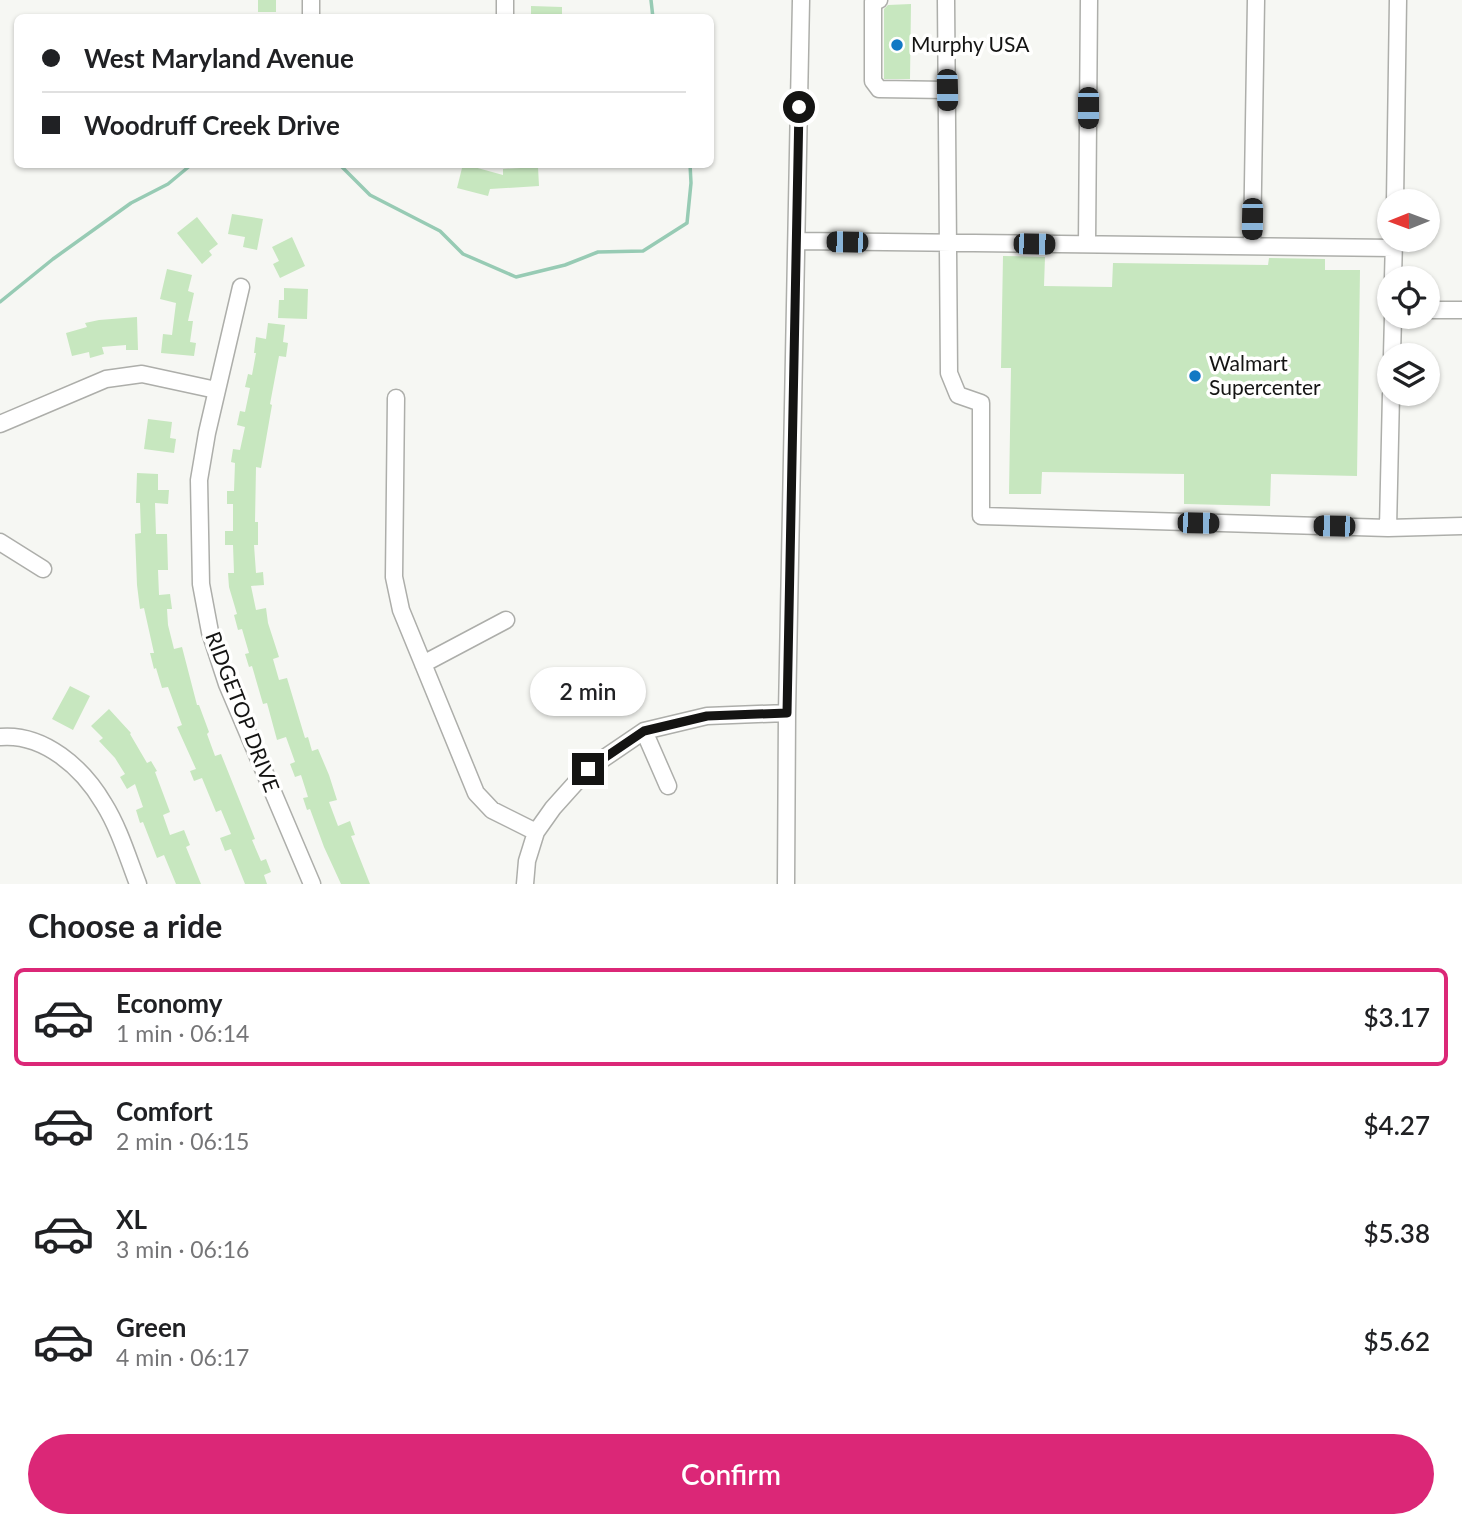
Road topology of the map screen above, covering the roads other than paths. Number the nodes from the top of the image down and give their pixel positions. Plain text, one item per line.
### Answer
1 (801, 0) edge
2 (879, 0) edge
3 (946, 0) edge
4 (1089, 0) edge
5 (1256, 0) edge
6 (1398, 0) edge
7 (947, 90) junction
8 (1395, 189) edge
9 (797, 241) junction
10 (948, 242) junction
11 (1087, 244) junction
12 (1377, 244) edge
13 (1252, 246) junction
14 (241, 287) dead end
15 (1440, 310) edge
16 (1462, 310) edge
17 (216, 390) junction
18 (396, 398) dead end
19 (1391, 406) edge
20 (0, 424) edge
21 (1462, 526) edge
22 (1388, 528) junction
23 (0, 542) edge
24 (43, 569) dead end
25 (506, 620) dead end
26 (423, 664) junction
27 (787, 713) junction
28 (644, 731) junction
29 (0, 737) edge
30 (668, 786) dead end
31 (536, 832) junction
32 (138, 884) edge
33 (312, 884) edge
34 (526, 884) edge
35 (786, 884) edge

1 - 9 street
2 - 7 street
3 - 7 street
4 - 11 street
5 - 13 street
6 - 8 street
7 - 10 street
9 - 10 street
9 - 27 street
10 - 11 street
10 - 22 street
11 - 13 street
12 - 13 street
14 - 17 street, RIDGETOP DRIVE
15 - 16 street
17 - 20 street
17 - 33 street, RIDGETOP DRIVE
18 - 26 street
19 - 22 street
21 - 22 street
23 - 24 street
25 - 26 street
26 - 31 street
27 - 28 street
27 - 35 street
28 - 30 street
28 - 31 street
29 - 32 street
31 - 34 street

